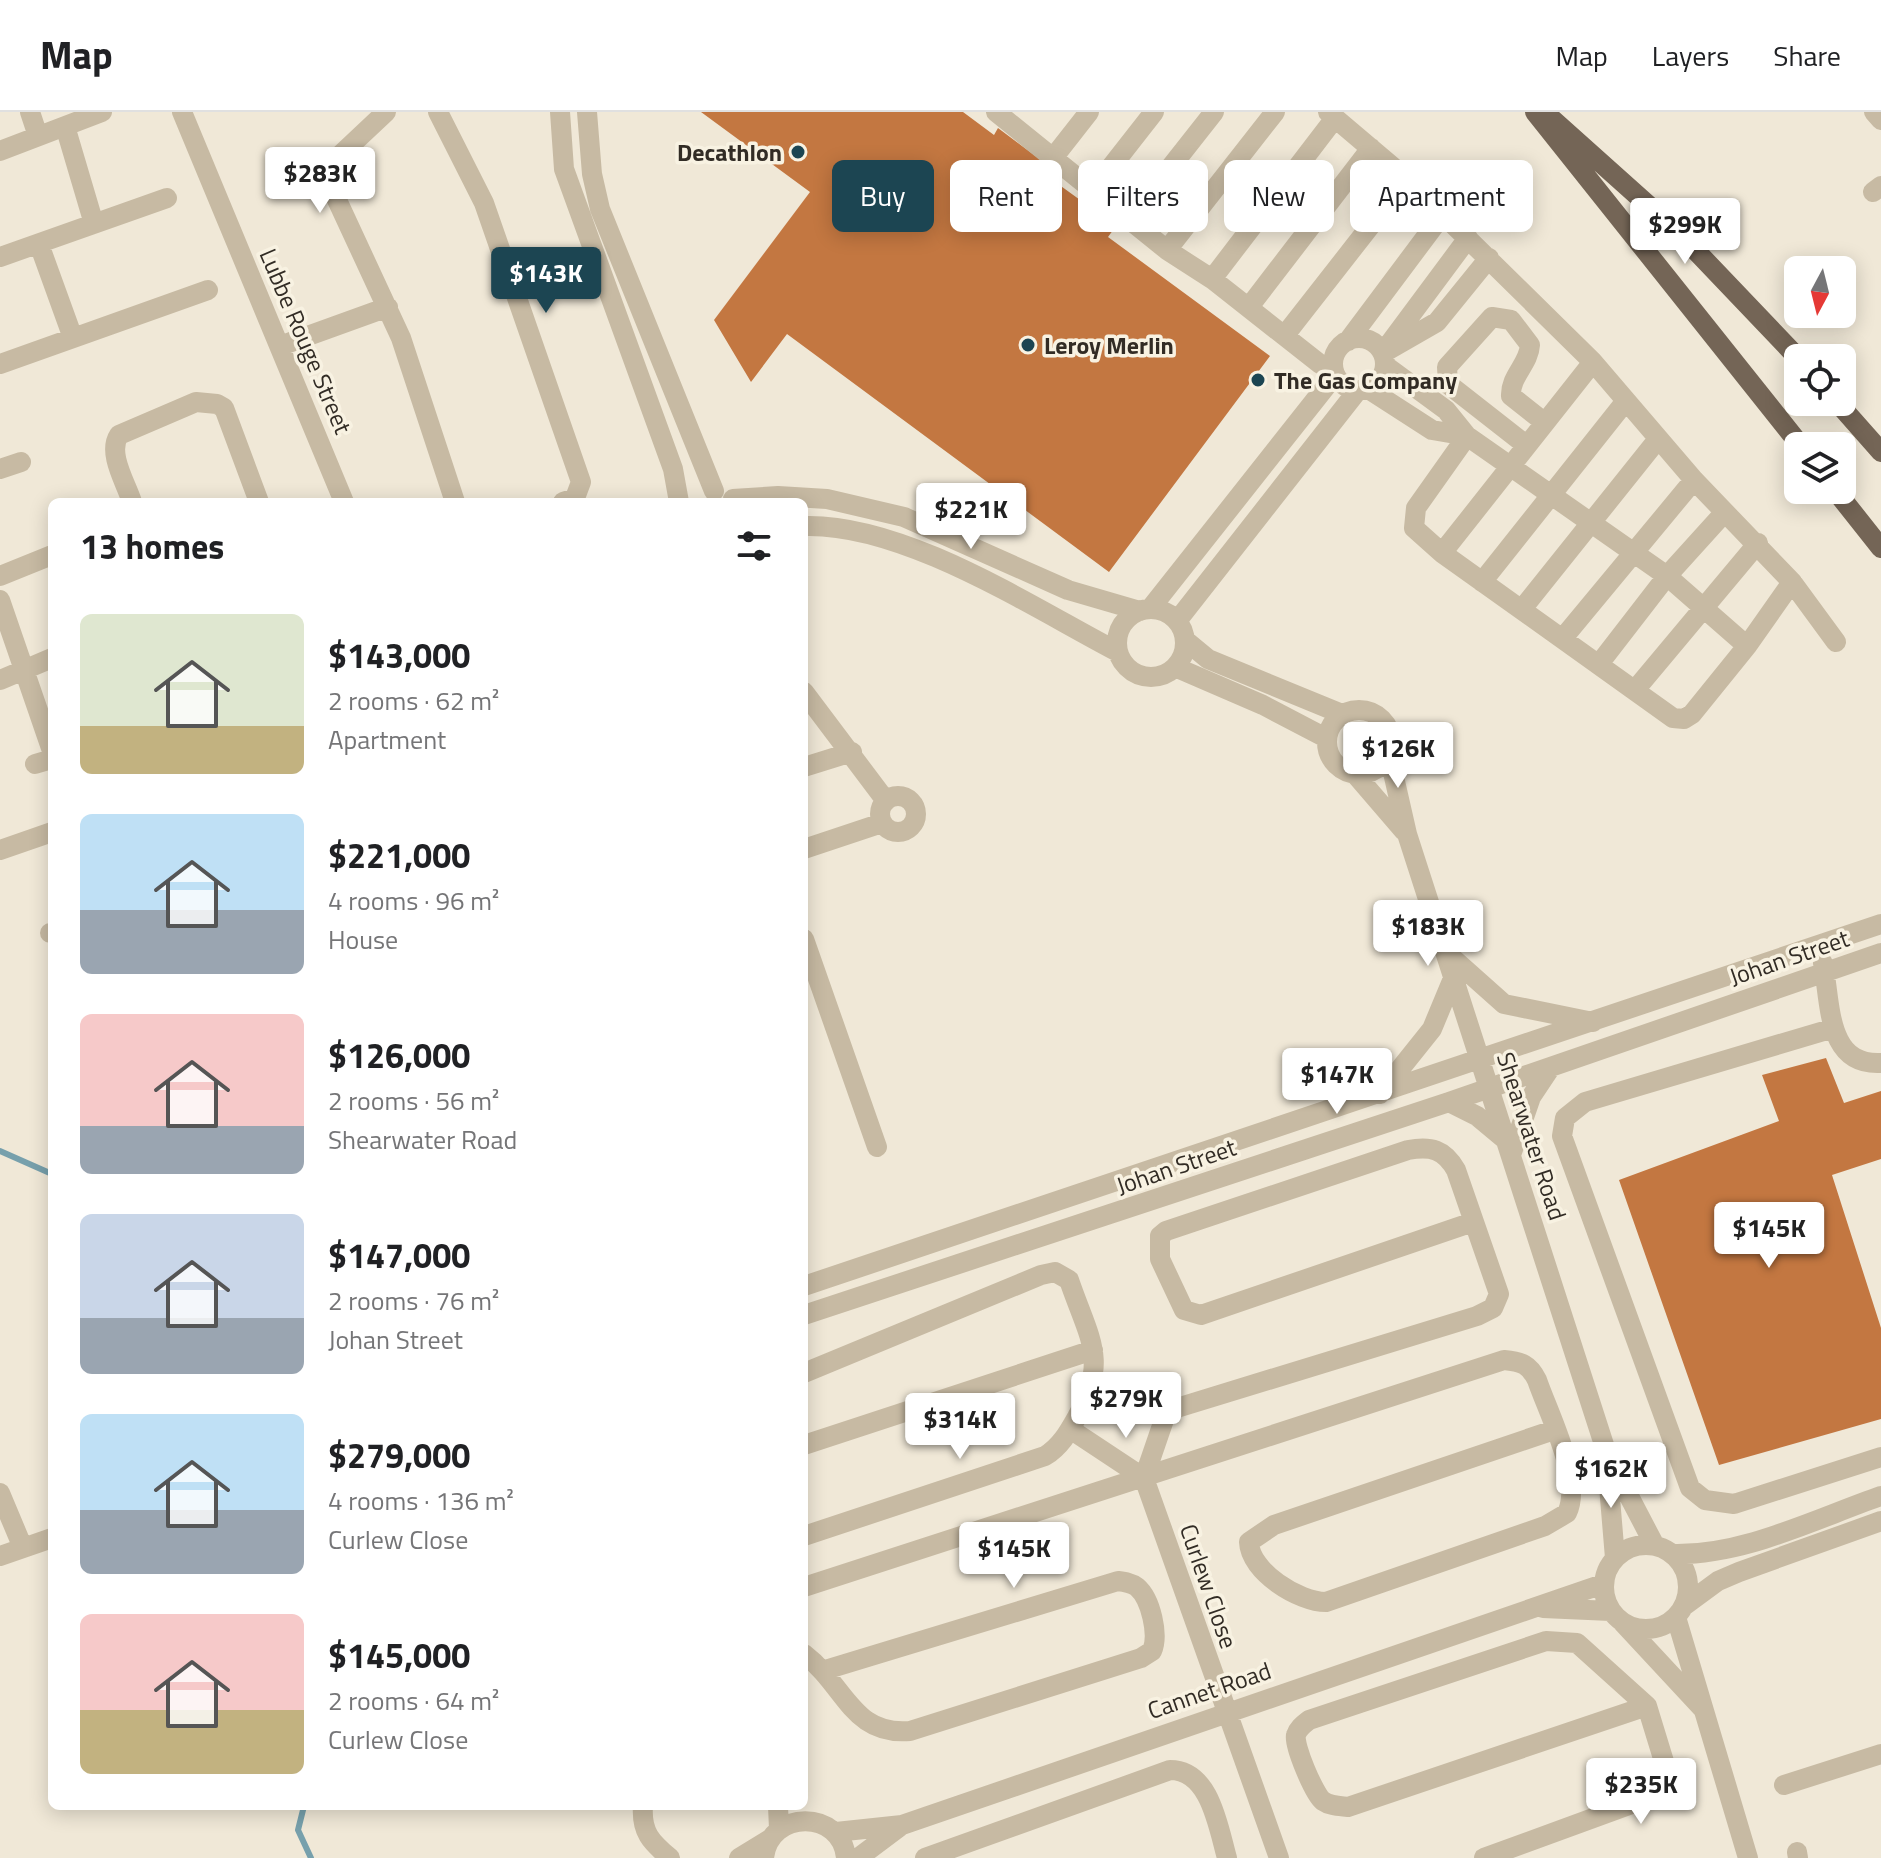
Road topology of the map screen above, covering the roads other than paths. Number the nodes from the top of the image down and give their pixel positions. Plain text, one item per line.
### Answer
1 (30, 112) edge
2 (102, 112) edge
3 (182, 112) edge
4 (386, 112) edge
5 (438, 112) edge
6 (560, 112) edge
7 (587, 112) edge
8 (996, 112) edge
9 (1089, 112) edge
10 (1154, 112) edge
11 (1214, 112) edge
12 (1275, 112) edge
13 (1535, 112) edge
14 (1544, 112) edge
15 (1874, 112) edge
16 (1332, 115) edge
17 (1019, 119) edge
18 (1881, 120) edge
19 (65, 126) junction
20 (38, 136) junction
21 (1371, 148) junction
22 (0, 151) edge
23 (1053, 158) junction
24 (1116, 160) edge
25 (1176, 160) edge
26 (1385, 160) edge
27 (1078, 178) edge
28 (167, 198) dead end
29 (94, 224) junction
30 (1144, 232) edge
31 (1366, 232) edge
32 (1430, 232) edge
33 (1462, 232) edge
34 (1468, 238) junction
35 (39, 244) junction
36 (1167, 250) junction
37 (0, 257) edge
38 (1489, 258) junction
39 (1212, 279) junction
40 (208, 290) dead end
41 (388, 307) junction
42 (1249, 307) junction
43 (1285, 335) junction
44 (73, 338) junction
45 (1348, 341) junction
46 (1785, 344) edge
47 (280, 346) junction
48 (1384, 360) junction
49 (1593, 362) junction
50 (0, 364) edge
51 (1334, 372) junction
52 (1364, 390) junction
53 (1625, 402) junction
54 (1849, 416) edge
55 (1544, 422) junction
56 (1790, 432) edge
57 (1467, 436) junction
58 (1658, 439) junction
59 (1526, 445) junction
60 (1881, 452) edge
61 (21, 462) dead end
62 (1509, 466) junction
63 (0, 469) edge
64 (1694, 480) junction
65 (714, 491) junction
66 (1551, 494) junction
67 (131, 498) edge
68 (258, 498) edge
69 (342, 498) edge
70 (454, 498) edge
71 (575, 498) edge
72 (679, 498) edge
73 (686, 498) edge
74 (729, 498) edge
75 (761, 498) edge
76 (1846, 504) edge
77 (1724, 513) junction
78 (1589, 521) junction
79 (808, 526) edge
80 (1758, 543) junction
81 (1881, 548) edge
82 (1633, 552) junction
83 (1442, 553) junction
84 (48, 557) edge
85 (0, 576) edge
86 (1667, 576) junction
87 (1482, 582) junction
88 (1792, 582) junction
89 (0, 600) edge
90 (1704, 605) junction
91 (1522, 609) junction
92 (1145, 610) junction
93 (1181, 631) junction
94 (1563, 638) junction
95 (1836, 642) dead end
96 (1747, 646) junction
97 (1118, 652) junction
98 (48, 660) edge
99 (1599, 664) junction
100 (1175, 667) junction
101 (25, 669) junction
102 (0, 680) edge
103 (1635, 690) junction
104 (808, 697) edge
105 (1342, 714) junction
106 (1326, 738) junction
107 (48, 739) edge
108 (852, 752) junction
109 (1389, 755) junction
110 (808, 766) edge
111 (1355, 774) junction
112 (886, 801) junction
113 (882, 823) junction
114 (48, 833) edge
115 (1407, 834) junction
116 (808, 848) edge
117 (0, 850) edge
118 (1881, 924) edge
119 (1819, 947) junction
120 (808, 950) edge
121 (1446, 953) junction
122 (1881, 953) edge
123 (1825, 973) junction
124 (1454, 976) junction
125 (1594, 1022) junction
126 (1834, 1028) junction
127 (1481, 1060) junction
128 (1881, 1063) edge
129 (1551, 1067) junction
130 (1490, 1088) junction
131 (1380, 1094) junction
132 (1449, 1102) junction
133 (877, 1147) dead end
134 (1509, 1148) junction
135 (1473, 1222) junction
136 (808, 1285) edge
137 (808, 1314) edge
138 (1093, 1350) junction
139 (808, 1371) edge
140 (1070, 1429) junction
141 (1554, 1430) junction
142 (808, 1444) edge
143 (1607, 1454) junction
144 (1881, 1457) edge
145 (1144, 1478) junction
146 (0, 1493) edge
147 (1881, 1496) edge
148 (1881, 1521) edge
149 (808, 1535) edge
150 (48, 1539) edge
151 (23, 1548) junction
152 (1663, 1550) junction
153 (0, 1556) edge
154 (1615, 1558) junction
155 (1603, 1584) junction
156 (808, 1586) edge
157 (1535, 1607) junction
158 (1680, 1612) junction
159 (1617, 1617) junction
160 (808, 1657) edge
161 (825, 1670) junction
162 (1647, 1706) junction
163 (1704, 1711) junction
164 (1225, 1712) junction
165 (1881, 1754) edge
166 (1784, 1785) dead end
167 (808, 1807) edge
168 (643, 1810) edge
169 (777, 1810) edge
170 (902, 1825) junction
171 (827, 1827) junction
172 (771, 1842) edge
173 (1220, 1856) edge
174 (670, 1858) edge
175 (739, 1858) edge
176 (846, 1858) edge
177 (858, 1858) edge
178 (925, 1858) edge
179 (1279, 1858) edge
180 (1484, 1858) edge
181 (1748, 1858) edge

1 - 20 street
2 - 19 street
3 - 47 street, Lubbe Rouge Street
4 - 41 street
5 - 71 street
6 - 72 street
7 - 65 street
8 - 17 street
9 - 23 street
10 - 24 street
11 - 25 street
12 - 36 street
13 - 56 main road
14 - 46 main road
15 - 18 street
16 - 21 street
16 - 39 street
17 - 23 street
19 - 20 street
19 - 29 street
20 - 22 street
21 - 26 street
21 - 42 street
23 - 27 street
28 - 29 street
29 - 35 street
30 - 36 street
31 - 43 street
32 - 45 street
33 - 34 street
34 - 38 street
34 - 48 street
35 - 37 street
35 - 44 street
36 - 39 street
38 - 48 street
38 - 49 street
39 - 42 street
40 - 44 street
41 - 47 street
41 - 70 street
42 - 43 street
43 - 51 street
44 - 50 street
45 - 48 street
45 - 51 street
47 - 69 street, Lubbe Rouge Street
48 - 52 street
48 - 57 street
49 - 53 street
49 - 55 street
51 - 52 street
51 - 92 street
52 - 57 street
52 - 93 street
53 - 58 street
53 - 66 street
54 - 60 main road
55 - 59 street
55 - 59 street
57 - 62 street
57 - 83 street
58 - 64 street
58 - 78 street
59 - 62 street
61 - 63 street
62 - 66 street
62 - 83 street
64 - 77 street
64 - 82 street
65 - 73 street
65 - 74 street
66 - 78 street
66 - 87 street
67 - 68 street
75 - 92 street
76 - 81 main road
77 - 80 street
77 - 86 street
78 - 82 street
78 - 91 street
79 - 97 street
80 - 88 street
80 - 90 street
82 - 86 street
82 - 94 street
83 - 87 street
84 - 85 street
86 - 90 street
86 - 99 street
87 - 91 street
88 - 95 street
88 - 96 street
89 - 101 street
90 - 96 street
90 - 103 street
91 - 94 street
92 - 93 street
92 - 97 street
93 - 100 street
93 - 105 street
94 - 99 street
96 - 103 street
97 - 100 street
98 - 101 street
99 - 103 street
100 - 106 street
101 - 102 street
101 - 107 street
104 - 108 street
105 - 106 street
105 - 109 street
106 - 111 street
108 - 110 street
108 - 112 street
109 - 111 street
109 - 115 street, Shearwater Road
111 - 115 street, Shearwater Road
112 - 113 street
112 - 113 street
113 - 116 street
114 - 117 street
115 - 121 street, Shearwater Road
118 - 119 street, Johan Street
119 - 123 street
119 - 125 street, Johan Street
120 - 133 street
121 - 124 street, Shearwater Road
121 - 125 street
122 - 123 street, Johan Street
123 - 126 street
123 - 129 street, Johan Street
124 - 127 street, Shearwater Road
124 - 131 street
125 - 127 street, Johan Street
126 - 128 street
126 - 144 street
127 - 130 street, Shearwater Road
127 - 131 street, Johan Street
129 - 130 street, Johan Street
129 - 134 street
130 - 132 street, Johan Street
130 - 134 street, Shearwater Road
131 - 136 street, Johan Street
132 - 134 street
132 - 137 street, Johan Street
134 - 143 street, Shearwater Road
135 - 135 street
135 - 145 street
138 - 139 street
138 - 140 street
138 - 142 street
140 - 145 street
140 - 149 street
141 - 141 street
141 - 145 street
143 - 152 street, Shearwater Road
143 - 154 street, Shearwater Road
145 - 156 street
145 - 164 street, Curlew Close
146 - 151 street
147 - 152 street
148 - 158 street
150 - 151 street
151 - 153 street
152 - 154 street
152 - 158 street
154 - 155 street
155 - 157 street, Cannet Road
155 - 159 street
157 - 159 street, Cannet Road
157 - 164 street, Cannet Road
158 - 159 street
158 - 163 street
159 - 163 street
160 - 161 street
161 - 161 street
162 - 162 street
162 - 180 street
163 - 181 street
164 - 170 street, Cannet Road
164 - 179 street, Curlew Close
165 - 166 street
167 - 171 street
168 - 174 street
169 - 172 street
170 - 171 street, Cannet Road
170 - 177 street, Cannet Road
171 - 172 street, Cannet Road
171 - 176 street
172 - 175 street
173 - 178 street

